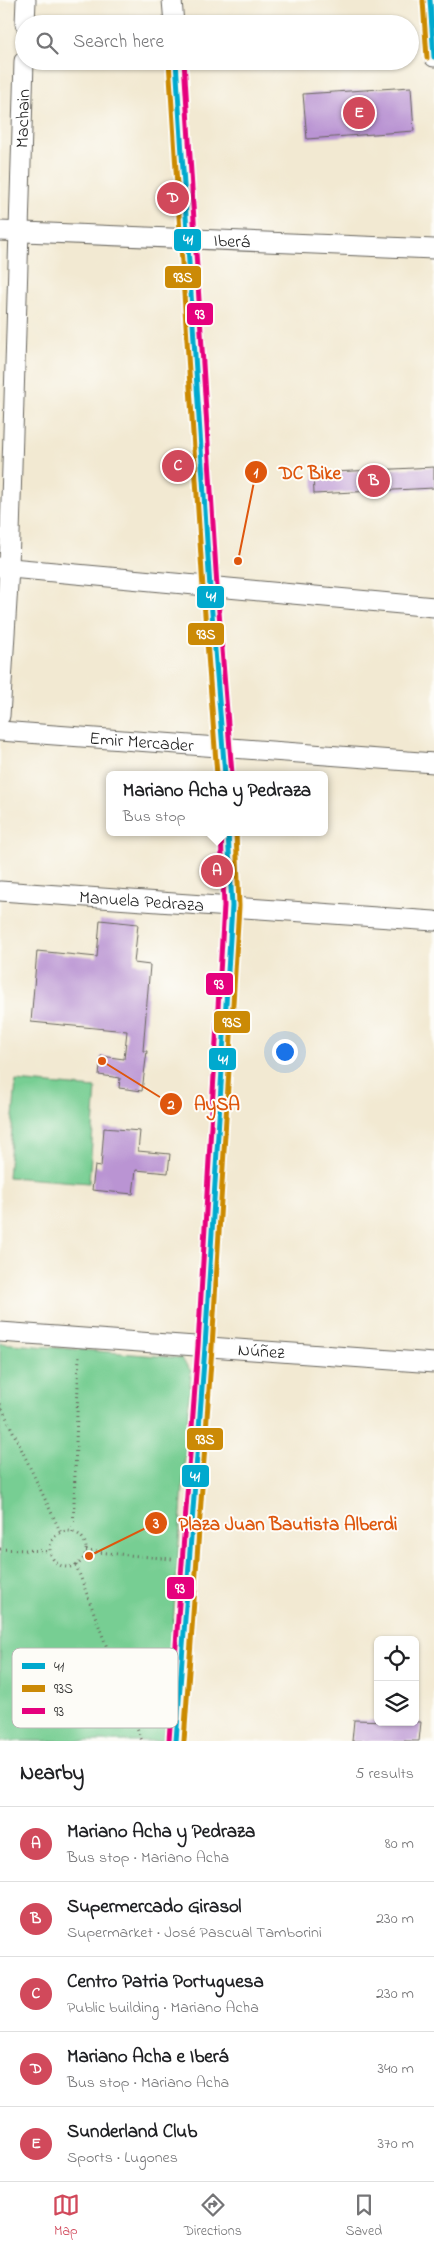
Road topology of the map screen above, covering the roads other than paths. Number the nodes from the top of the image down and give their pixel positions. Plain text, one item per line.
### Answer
1 (26, 0) edge
2 (172, 0) edge
3 (430, 0) edge
4 (25, 15) edge
5 (173, 15) edge
6 (434, 58) edge
7 (24, 70) edge
8 (177, 70) edge
9 (0, 231) edge
10 (19, 232) junction
11 (188, 239) junction
12 (434, 249) edge
13 (4, 567) edge
14 (210, 588) junction
15 (434, 607) edge
16 (0, 716) edge
17 (0, 731) edge
18 (224, 746) junction
19 (434, 763) edge
20 (225, 771) edge
21 (228, 836) edge
22 (0, 891) edge
23 (232, 906) junction
24 (434, 921) edge
25 (0, 1332) edge
26 (205, 1347) junction
27 (434, 1364) edge
28 (178, 1714) edge
29 (177, 1728) edge
30 (176, 1741) edge

1 - 4 street
2 - 5 street
3 - 6 street
7 - 10 street, Machain
8 - 11 street
9 - 10 street, Iberá
10 - 11 street, Iberá
10 - 13 street, Machain
11 - 12 street, Iberá
11 - 14 street
13 - 14 street
13 - 16 street, Machain
14 - 15 street
14 - 18 street
17 - 18 street, Emir Mercader
18 - 19 street, Emir Mercader
18 - 20 street
21 - 23 street
22 - 23 street, Manuela Pedraza
23 - 24 street, Manuela Pedraza
23 - 26 street
25 - 26 street, Núñez
26 - 27 street, Núñez
26 - 28 street
29 - 30 street

